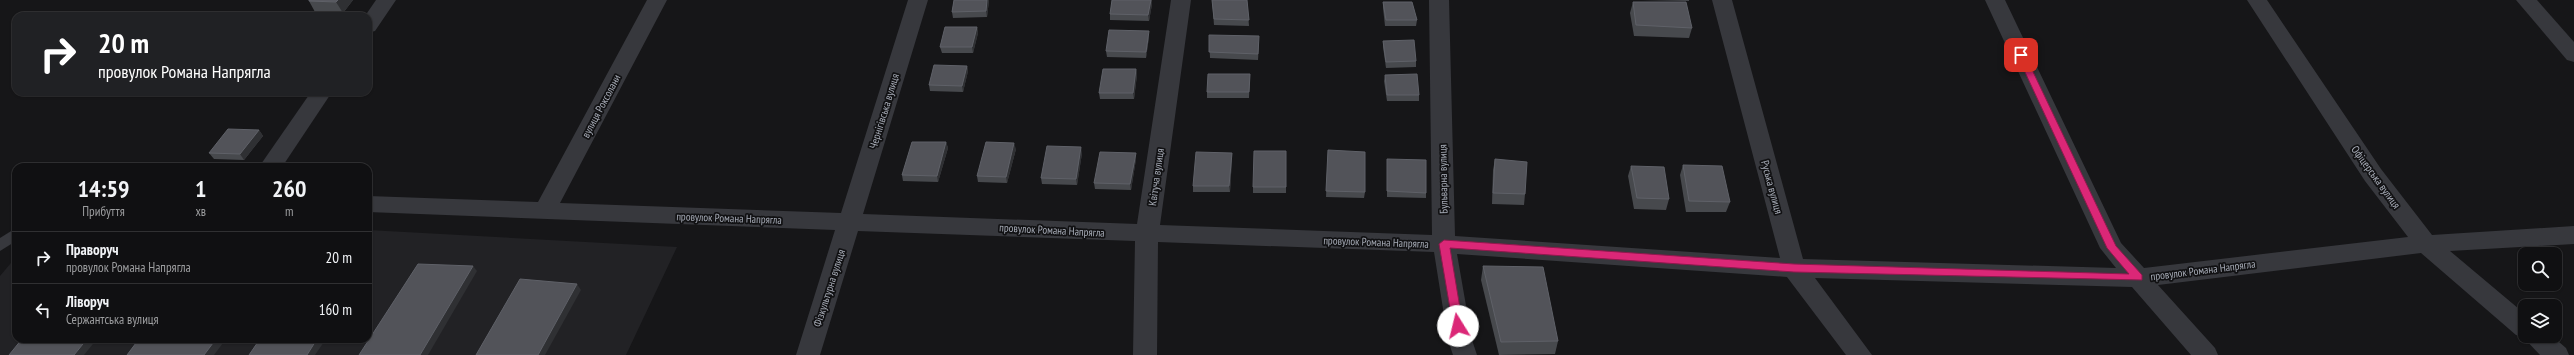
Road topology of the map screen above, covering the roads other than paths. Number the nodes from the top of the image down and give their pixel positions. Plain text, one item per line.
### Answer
1 (386, 0) edge
2 (657, 0) edge
3 (918, 0) edge
4 (1181, 0) edge
5 (1439, 0) edge
6 (1722, 0) edge
7 (1995, 0) edge
8 (2257, 0) edge
9 (2526, 0) edge
10 (372, 20) edge
11 (2574, 55) edge
12 (319, 96) edge
13 (273, 163) edge
14 (372, 204) edge
15 (544, 212) junction
16 (850, 221) junction
17 (1148, 235) junction
18 (2574, 235) edge
19 (12, 237) edge
20 (1444, 244) junction
21 (2426, 244) junction
22 (0, 246) edge
23 (1794, 268) junction
24 (2138, 278) junction
25 (2518, 322) edge
26 (2543, 343) edge
27 (808, 355) edge
28 (1145, 355) edge
29 (1465, 355) edge
30 (1860, 355) edge
31 (2206, 355) edge
32 (2557, 355) edge

1 - 10 street
2 - 15 street, вулиця Роксолани
3 - 16 street, Чернігівська вулиця
4 - 17 street, Квітуча вулиця
5 - 20 street, Бульварна вулиця
6 - 23 street, Руська вулиця
7 - 24 street
8 - 21 street, Офіцерська вулиця
9 - 11 street
12 - 13 street
14 - 15 street, провулок Романа Напрягла
15 - 16 street, провулок Романа Напрягла
16 - 17 street, провулок Романа Напрягла
16 - 27 street, Фізкультурна вулиця
17 - 20 street, провулок Романа Напрягла
17 - 28 street, Квітуча вулиця
18 - 21 street, провулок Романа Напрягла
19 - 22 lane
20 - 23 street, провулок Романа Напрягла
20 - 29 street, Бульварна вулиця
21 - 24 street, провулок Романа Напрягла
21 - 25 street, Офіцерська вулиця
23 - 24 street, провулок Романа Напрягла
23 - 30 street, Руська вулиця
24 - 31 street
26 - 32 street

